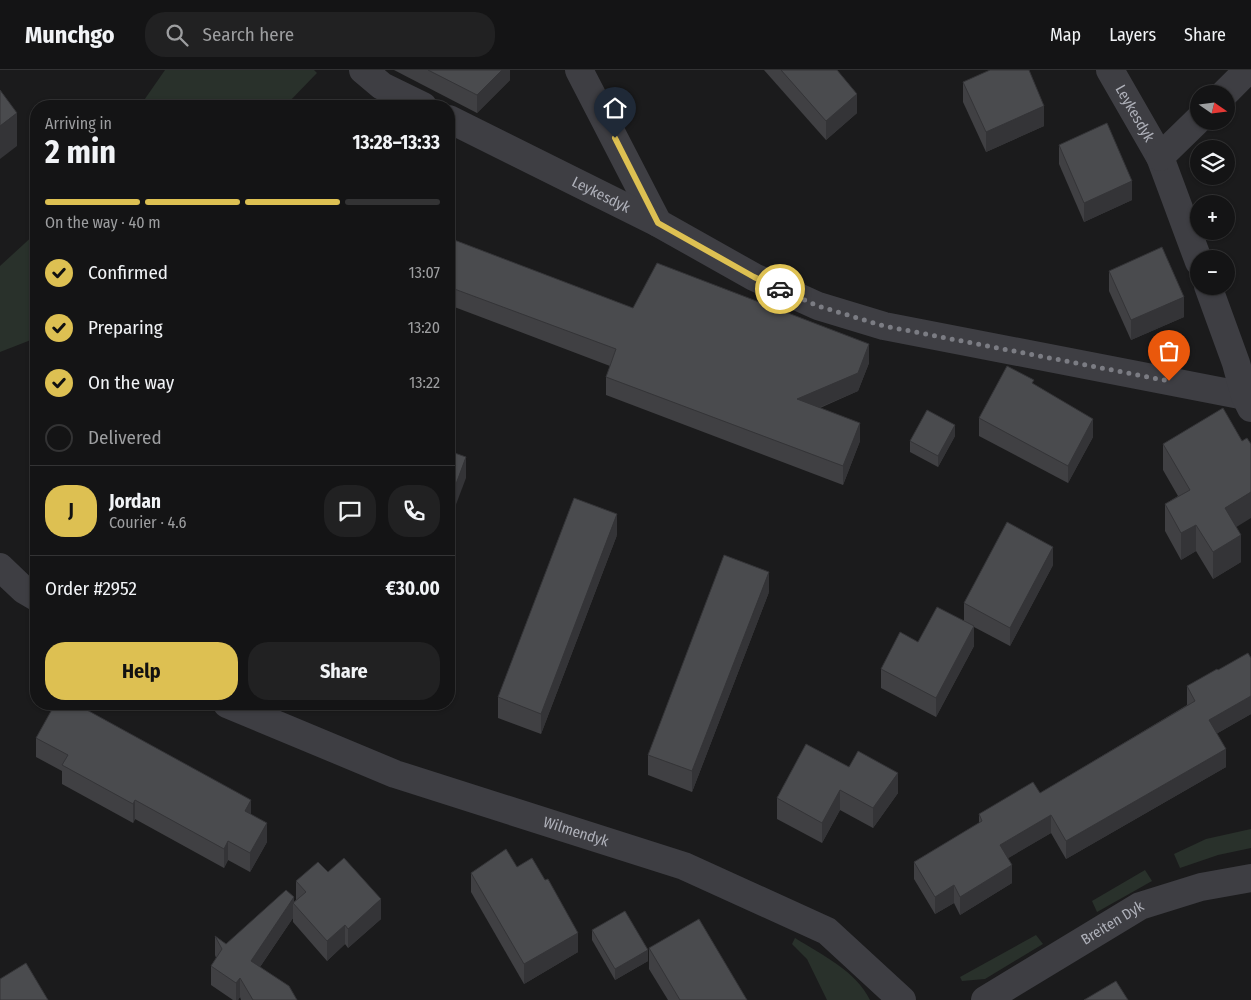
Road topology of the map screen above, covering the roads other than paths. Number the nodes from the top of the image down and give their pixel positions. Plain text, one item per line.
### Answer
1 (363, 70) edge
2 (579, 70) edge
3 (1110, 70) edge
4 (1248, 70) edge
5 (1233, 85) edge
6 (411, 100) edge
7 (455, 122) edge
8 (1190, 128) edge
9 (1160, 157) junction
10 (658, 223) junction
11 (1195, 250) edge
12 (1213, 295) edge
13 (1244, 353) edge
14 (1248, 402) edge
15 (0, 567) edge
16 (30, 594) edge
17 (241, 710) edge
18 (1251, 878) edge
19 (902, 1000) edge
20 (985, 1000) edge

1 - 6 street
2 - 10 street
3 - 9 street, Leykesdyk
4 - 5 street
7 - 10 street, Leykesdyk
8 - 9 street, Leykesdyk
9 - 11 street, Leykesdyk
10 - 14 street, Leykesdyk
12 - 13 street, Leykesdyk
13 - 14 street, Leykesdyk
15 - 16 street
17 - 19 street, Wilmendyk
18 - 20 street, Breiten Dyk

